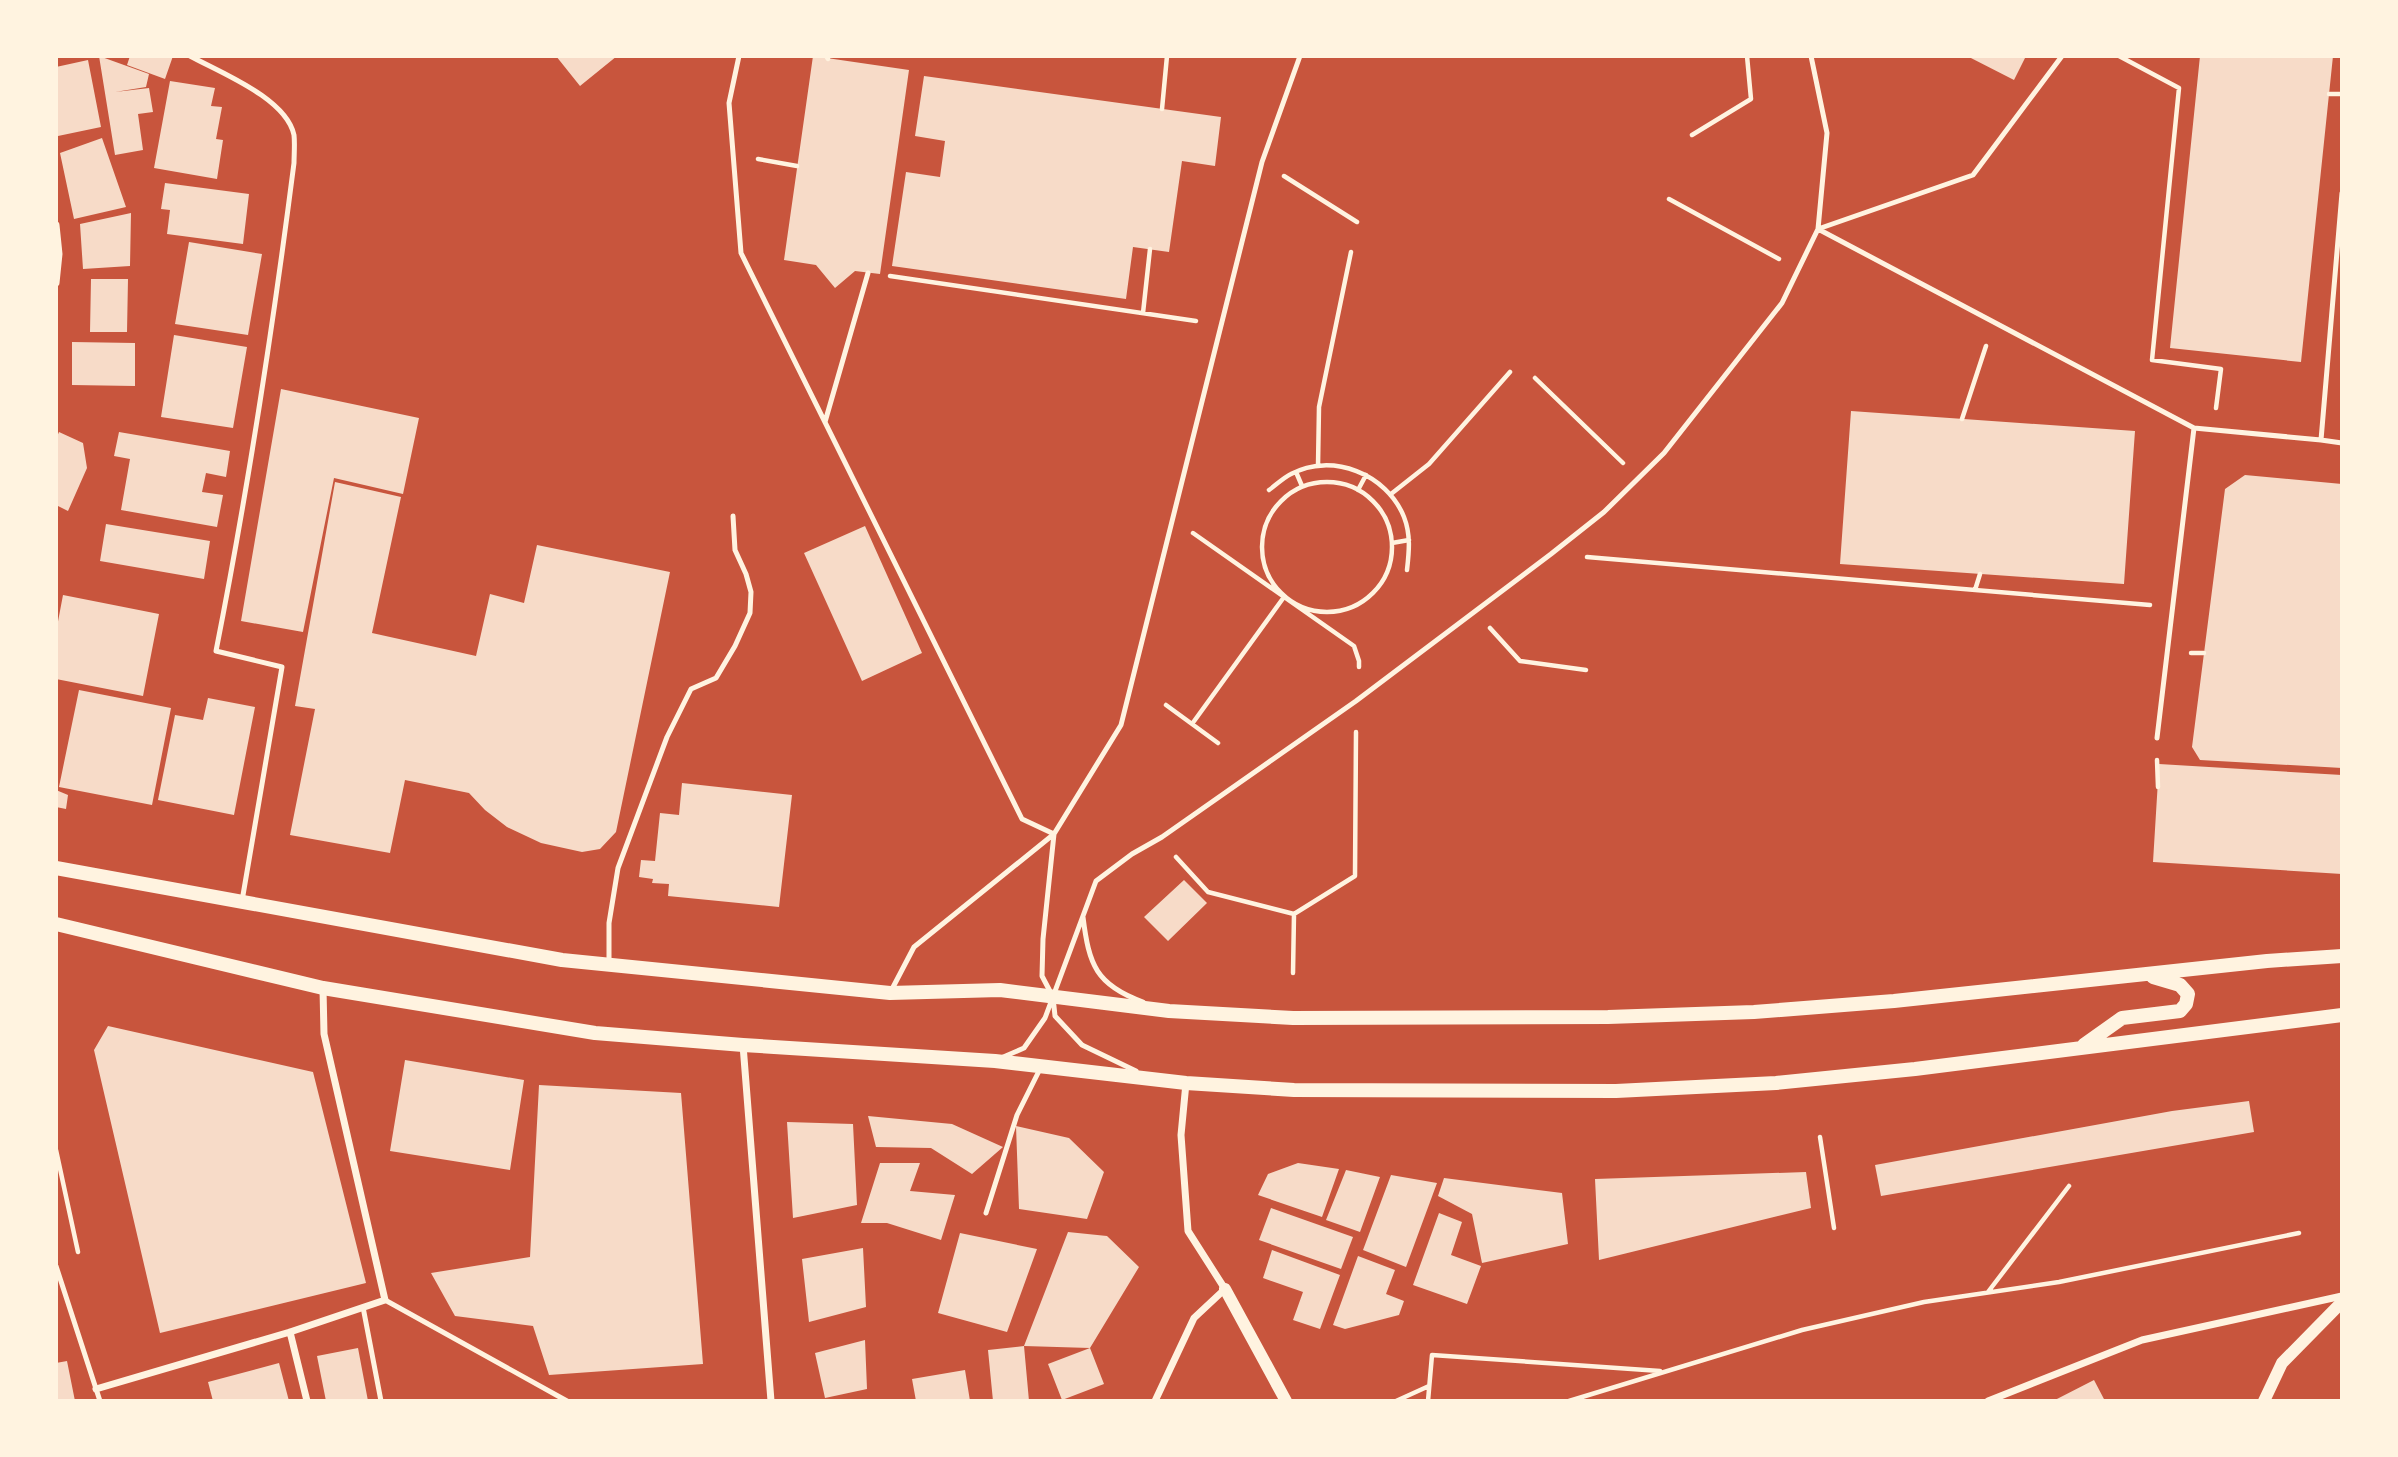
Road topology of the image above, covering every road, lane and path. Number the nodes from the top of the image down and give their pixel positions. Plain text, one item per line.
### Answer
1 (190, 56) edge
2 (739, 56) edge
3 (1167, 56) edge
4 (1300, 56) edge
5 (1747, 56) edge
6 (1811, 56) edge
7 (2062, 56) edge
8 (2119, 56) edge
9 (2329, 94) dead end
10 (2342, 94) edge
11 (1162, 109) dead end
12 (1692, 135) dead end
13 (733, 155) junction
14 (1262, 162) junction
15 (797, 166) dead end
16 (2342, 193) edge
17 (1669, 199) dead end
18 (1357, 222) dead end
19 (56, 225) edge
20 (1818, 229) junction
21 (1150, 249) dead end
22 (1352, 252) dead end
23 (1798, 270) junction
24 (868, 273) joint
25 (56, 283) edge
26 (1143, 313) junction
27 (1994, 322) junction
28 (1222, 325) junction
29 (1510, 372) dead end
30 (1535, 378) dead end
31 (1962, 419) dead end
32 (825, 422) junction
33 (2194, 428) junction
34 (2214, 430) junction
35 (2321, 440) junction
36 (2342, 443) edge
37 (1318, 466) junction
38 (1296, 472) junction
39 (1366, 475) junction
40 (1639, 478) junction
41 (1302, 486) junction
42 (1269, 490) dead end
43 (1358, 491) junction
44 (1391, 494) junction
45 (733, 516) dead end
46 (1173, 519) junction
47 (1409, 540) junction
48 (1392, 543) junction
49 (1552, 554) junction
50 (1406, 570) dead end
51 (1980, 574) dead end
52 (1975, 590) junction
53 (1284, 597) junction
54 (2173, 607) junction
55 (1475, 612) junction
56 (1586, 670) dead end
57 (1356, 701) junction
58 (1166, 705) dead end
59 (1192, 724) junction
60 (2157, 738) dead end
61 (1218, 743) dead end
62 (1054, 834) junction
63 (1162, 837) junction
64 (56, 868) edge
65 (242, 901) junction
66 (1294, 914) junction
67 (1083, 916) junction
68 (56, 924) edge
69 (2342, 956) edge
70 (609, 964) junction
71 (1293, 973) dead end
72 (2144, 974) junction
73 (323, 988) junction
74 (890, 993) junction
75 (1053, 997) junction
76 (1169, 1011) junction
77 (2342, 1015) edge
78 (743, 1045) junction
79 (2080, 1048) junction
80 (995, 1061) junction
81 (1042, 1066) junction
82 (1151, 1079) junction
83 (1186, 1083) junction
84 (1820, 1137) dead end
85 (2069, 1186) dead end
86 (986, 1213) dead end
87 (1834, 1228) dead end
88 (2299, 1233) dead end
89 (56, 1266) edge
90 (1225, 1289) junction
91 (1988, 1292) junction
92 (2342, 1296) edge
93 (384, 1300) junction
94 (2342, 1302) edge
95 (363, 1307) junction
96 (290, 1332) junction
97 (1664, 1371) junction
98 (1429, 1386) junction
99 (96, 1390) junction
100 (100, 1401) edge
101 (307, 1401) edge
102 (381, 1401) edge
103 (567, 1401) edge
104 (771, 1401) edge
105 (1155, 1401) edge
106 (1286, 1401) edge
107 (1396, 1401) edge
108 (1428, 1401) edge
109 (1569, 1401) edge
110 (1988, 1401) edge
111 (2264, 1401) edge

1 - 65 lane
2 - 13 lane
3 - 11 path
4 - 14 lane
5 - 12 path
6 - 20 lane
7 - 20 lane
8 - 34 path
9 - 10 path
13 - 15 path
13 - 32 lane
14 - 18 path
14 - 28 lane
16 - 35 lane
17 - 23 path
19 - 25 street
20 - 23 lane
20 - 27 lane
21 - 26 path
22 - 37 path
23 - 40 lane
24 - 26 path
24 - 32 lane
26 - 28 path
27 - 31 path
27 - 33 lane
28 - 46 lane
29 - 44 path
30 - 40 path
32 - 62 lane
33 - 34 lane
33 - 54 lane
34 - 35 lane
35 - 36 lane
37 - 38 path
37 - 39 path
38 - 41 path
38 - 42 path
39 - 43 path
39 - 44 path
40 - 49 lane
41 - 43 path
41 - 53 path
43 - 48 path
44 - 47 path
45 - 70 lane
46 - 53 path
46 - 62 lane
47 - 48 path
47 - 50 path
48 - 53 path
49 - 52 path
49 - 55 lane
51 - 52 path
52 - 54 path
53 - 57 path
53 - 59 path
54 - 60 lane
55 - 56 path
55 - 57 lane
57 - 63 lane
57 - 66 path
58 - 59 path
59 - 61 path
62 - 74 lane
62 - 75 lane
63 - 66 path
63 - 67 lane
64 - 65 main road
65 - 70 main road
66 - 71 path
67 - 75 lane
67 - 76 lane
68 - 73 main road
69 - 72 main road
70 - 74 main road
72 - 76 main road
72 - 79 main road
73 - 78 main road
73 - 93 street
74 - 75 main road
75 - 76 main road
75 - 80 lane
75 - 82 lane
77 - 79 main road
78 - 80 main road
78 - 104 street
79 - 83 main road
80 - 81 main road
81 - 82 main road
81 - 86 lane
82 - 83 main road
83 - 90 street
84 - 87 path
85 - 91 path
88 - 91 path
89 - 99 lane
90 - 105 street
90 - 106 street
91 - 97 path
92 - 110 street
93 - 95 street
93 - 103 lane
94 - 111 street
95 - 96 street
95 - 102 lane
96 - 99 street
96 - 101 street
97 - 98 path
97 - 109 path
98 - 107 path
98 - 108 path
99 - 100 lane

